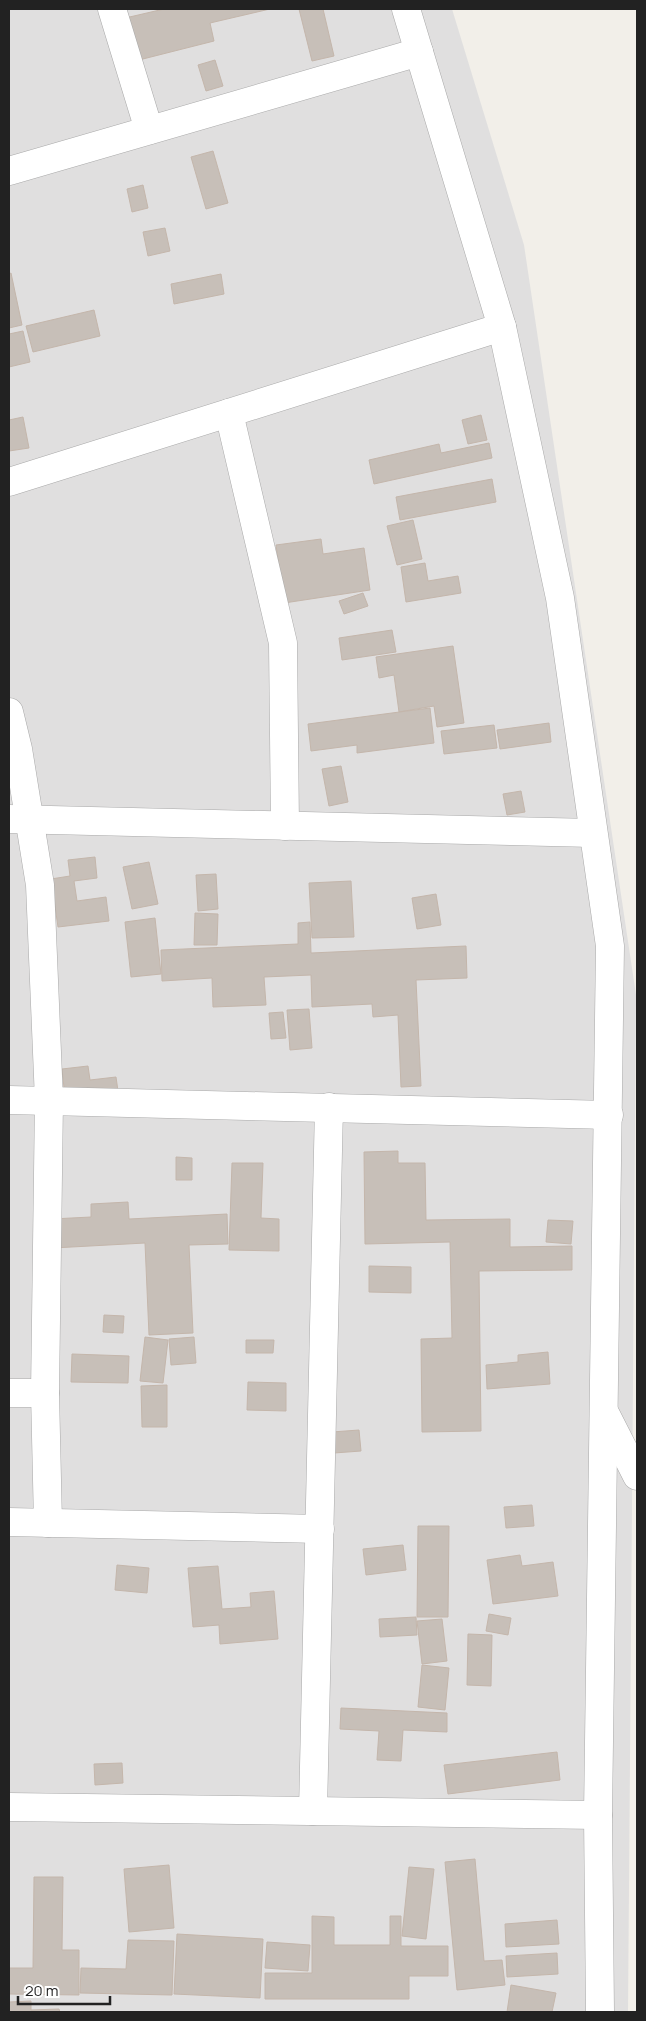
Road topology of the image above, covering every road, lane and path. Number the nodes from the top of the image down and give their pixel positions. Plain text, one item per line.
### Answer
1 (112, 9) edge
2 (406, 9) edge
3 (419, 52) junction
4 (149, 130) junction
5 (9, 171) edge
6 (502, 327) junction
7 (229, 413) junction
8 (9, 482) edge
9 (9, 712) edge
10 (19, 819) edge
11 (285, 826) junction
12 (593, 833) junction
13 (9, 1100) edge
14 (49, 1100) junction
15 (329, 1107) junction
16 (609, 1115) junction
17 (9, 1393) edge
18 (45, 1393) junction
19 (604, 1411) junction
20 (637, 1476) edge
21 (9, 1522) edge
22 (48, 1523) junction
23 (320, 1530) junction
24 (9, 1807) edge
25 (313, 1811) junction
26 (598, 1815) junction
27 (600, 2012) edge

1 - 4 street
2 - 3 street
3 - 4 street
3 - 6 street
4 - 5 street
6 - 7 street
6 - 12 street
7 - 8 street
7 - 11 street
9 - 10 street
10 - 11 street
10 - 14 street
11 - 12 street
12 - 16 street
13 - 14 street
14 - 15 street
14 - 18 street
15 - 16 street
15 - 23 street
16 - 19 street
17 - 18 street
18 - 22 street
19 - 20 street
19 - 26 street
21 - 22 street
22 - 23 street
23 - 25 street
24 - 25 street
25 - 26 street
26 - 27 street

